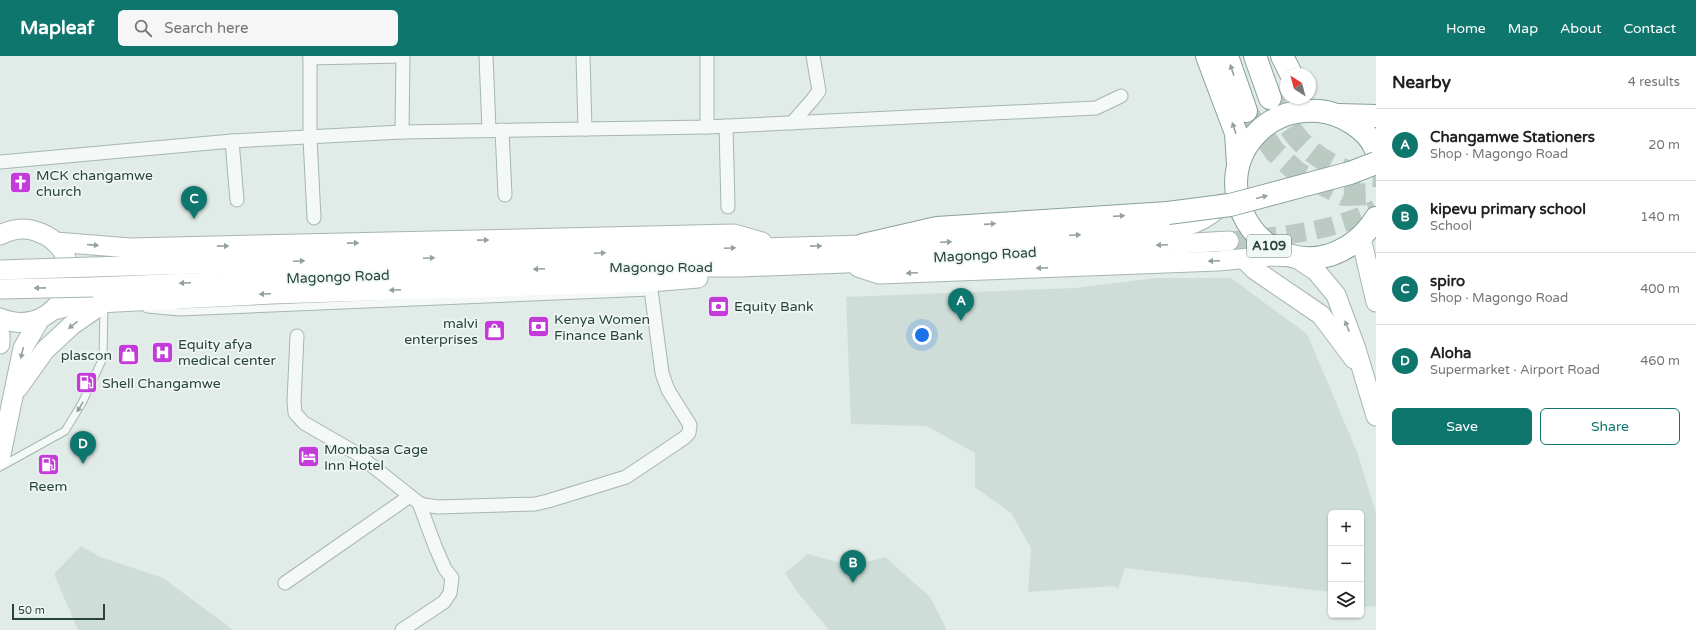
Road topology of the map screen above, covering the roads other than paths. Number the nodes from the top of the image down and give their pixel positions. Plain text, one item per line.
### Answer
1 (401, 56) edge
2 (486, 56) edge
3 (583, 56) edge
4 (707, 56) edge
5 (813, 56) edge
6 (1207, 56) edge
7 (1227, 56) edge
8 (1255, 56) edge
9 (1282, 56) edge
10 (310, 57) edge
11 (1288, 68) edge
12 (1121, 96) dead end
13 (1270, 98) tunnel mouth
14 (1324, 107) edge
15 (1246, 111) tunnel mouth
16 (1376, 116) edge
17 (792, 123) junction
18 (726, 126) junction
19 (707, 127) junction
20 (585, 129) junction
21 (489, 130) junction
22 (502, 130) junction
23 (402, 132) junction
24 (310, 138) junction
25 (232, 141) junction
26 (1376, 150) edge
27 (0, 162) edge
28 (1376, 163) edge
29 (1236, 175) junction
30 (505, 195) dead end
31 (237, 200) dead end
32 (728, 207) dead end
33 (314, 218) dead end
34 (1376, 218) edge
35 (0, 235) edge
36 (1369, 236) edge
37 (1229, 241) tunnel mouth
38 (55, 242) junction
39 (863, 246) junction
40 (777, 247) junction
41 (1295, 257) junction
42 (1244, 259) junction
43 (846, 263) junction
44 (740, 267) junction
45 (0, 270) edge
46 (650, 287) junction
47 (0, 289) edge
48 (1376, 302) edge
49 (104, 303) junction
50 (47, 315) junction
51 (0, 318) edge
52 (0, 334) edge
53 (297, 336) dead end
54 (0, 344) edge
55 (1362, 370) junction
56 (13, 394) junction
57 (1376, 416) edge
58 (0, 459) edge
59 (0, 467) edge
60 (414, 499) junction
61 (285, 583) dead end
62 (402, 630) edge

1 - 10 street
1 - 23 street
2 - 21 street
3 - 20 street
4 - 19 street
5 - 17 street
29 -> 6 highway
15 -> 7 highway
8 - 13 highway
9 - 11 highway
10 - 24 street
12 - 17 street
14 - 16 highway
14 - 26 highway
14 - 29 highway
17 - 18 street
18 - 19 street
18 - 32 street
19 - 20 street
20 - 22 street
21 - 22 street
21 - 23 street
22 - 30 street
23 - 24 street
24 - 25 street
24 - 33 street
25 - 27 street
25 - 31 street
39 -> 28 highway, bridge
39 -> 29 main road, Magongo Road
29 - 41 highway, A109
34 - 36 highway, A109
35 - 38 main road
36 - 41 highway, A109
36 - 48 main road
37 -> 43 main road, Magongo Road
38 -> 40 main road
38 - 50 main road
40 -> 39 main road, Magongo Road
45 -> 40 main road, Magongo Road, bridge
41 - 42 main road
55 -> 41 main road
42 -> 43 main road
42 - 55 main road
43 - 44 main road, Magongo Road
44 - 46 main road
44 -> 47 main road, Magongo Road, bridge
46 - 49 main road
46 - 60 street
49 - 50 main road
49 -> 56 main road
49 -> 59 lane
50 - 51 main road
50 -> 56 main road
52 - 54 main road
53 - 60 street
55 - 57 main road
56 - 58 main road
60 - 61 street
60 - 62 street

